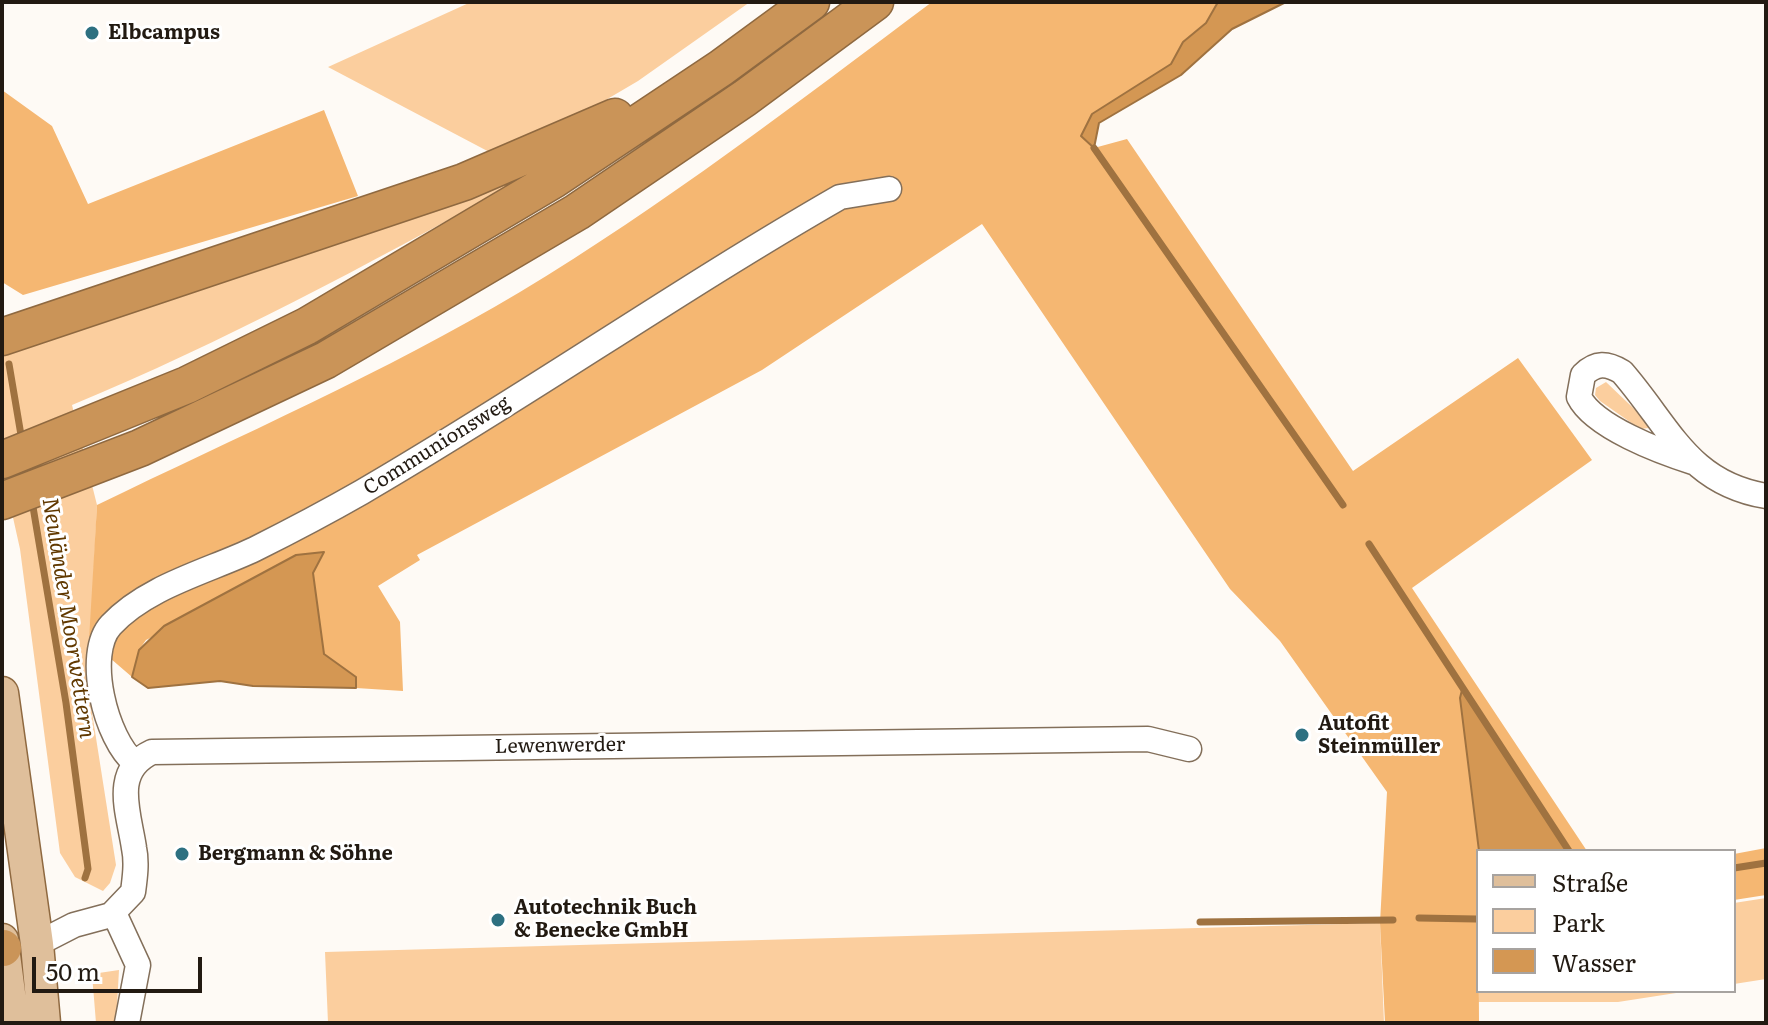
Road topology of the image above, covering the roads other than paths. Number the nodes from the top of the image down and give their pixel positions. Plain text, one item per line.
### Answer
1 (811, 2) edge
2 (875, 2) edge
3 (721, 68) junction
4 (889, 189) dead end
5 (2, 317) edge
6 (40, 325) junction
7 (2, 337) edge
8 (2, 460) edge
9 (1693, 462) junction
10 (1766, 496) edge
11 (2, 501) edge
12 (2, 693) edge
13 (1189, 749) dead end
14 (135, 763) junction
15 (114, 913) junction
16 (15, 935) edge
17 (2, 940) edge
18 (13, 1023) edge
19 (44, 1023) edge
20 (127, 1023) edge

1 - 3 highway
2 - 11 highway
3 - 6 highway
3 - 8 highway
4 - 14 street, Communionsweg
5 - 6 highway
6 - 7 highway
9 - 9 street
9 - 10 street
12 - 16 main road
13 - 14 street, Lewenwerder
14 - 15 street
15 - 16 street
15 - 20 street
16 - 17 main road
16 - 18 main road
16 - 19 main road

